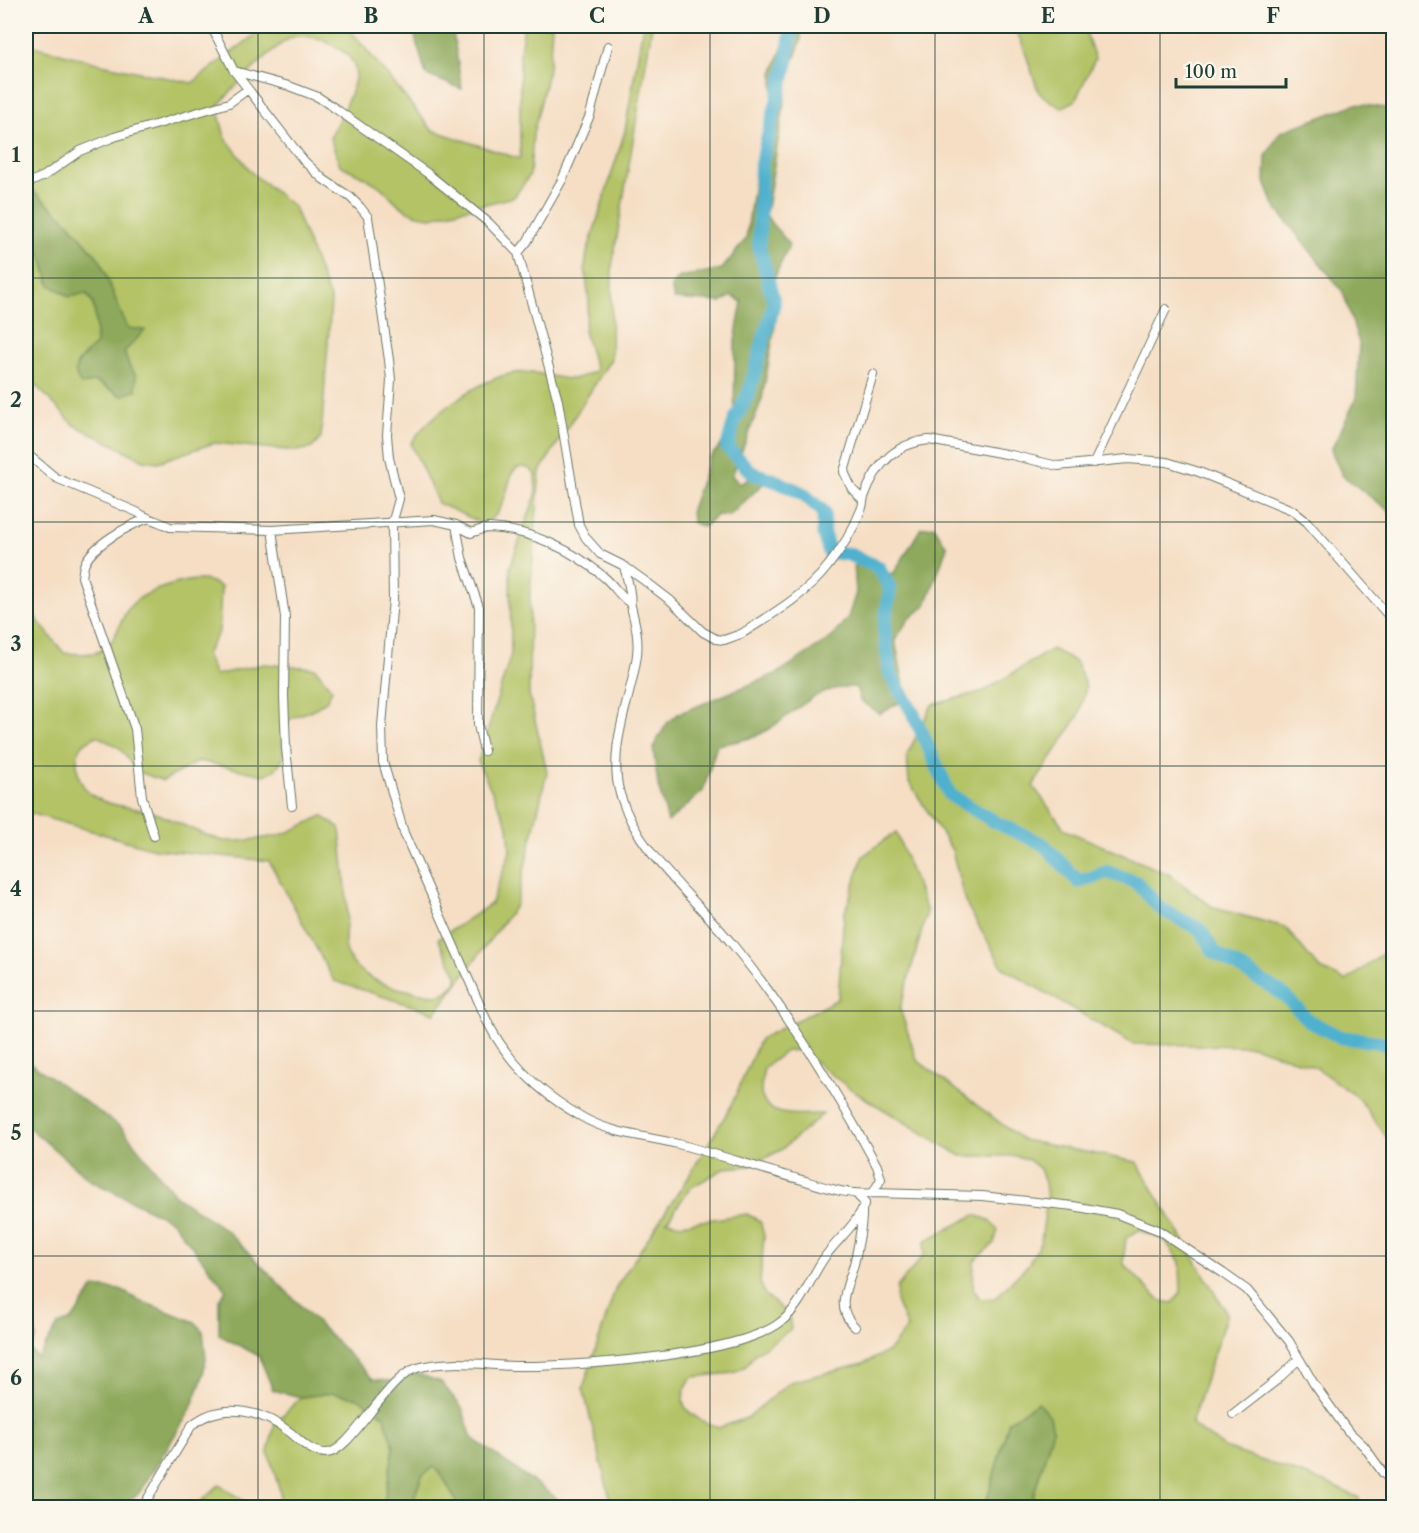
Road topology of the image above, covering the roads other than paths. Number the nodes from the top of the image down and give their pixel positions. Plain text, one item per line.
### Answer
1 (211, 26) edge
2 (608, 46) dead end
3 (234, 71) junction
4 (247, 90) junction
5 (26, 184) edge
6 (518, 253) junction
7 (1166, 309) dead end
8 (873, 374) dead end
9 (26, 453) edge
10 (1094, 463) junction
11 (863, 500) junction
12 (146, 519) junction
13 (392, 524) junction
14 (456, 525) junction
15 (272, 530) junction
16 (624, 566) junction
17 (630, 603) junction
18 (1394, 622) edge
19 (484, 752) dead end
20 (292, 806) dead end
21 (154, 836) dead end
22 (873, 1192) junction
23 (857, 1195) junction
24 (862, 1211) junction
25 (855, 1327) dead end
26 (1299, 1359) junction
27 (1233, 1414) dead end
28 (1394, 1483) edge
29 (142, 1508) edge

1 - 3 street
2 - 6 street
3 - 4 street
3 - 6 street
4 - 5 street
4 - 13 street
6 - 16 street
7 - 10 street
8 - 11 street
9 - 12 street
10 - 11 street
10 - 18 street
11 - 16 street
12 - 15 street
12 - 21 street
13 - 14 street
13 - 15 street
13 - 23 street
14 - 17 street
14 - 19 street
15 - 20 street
16 - 17 street
17 - 22 street
22 - 23 street
22 - 26 street
23 - 24 street
24 - 25 street
24 - 29 street
26 - 27 street
26 - 28 street

